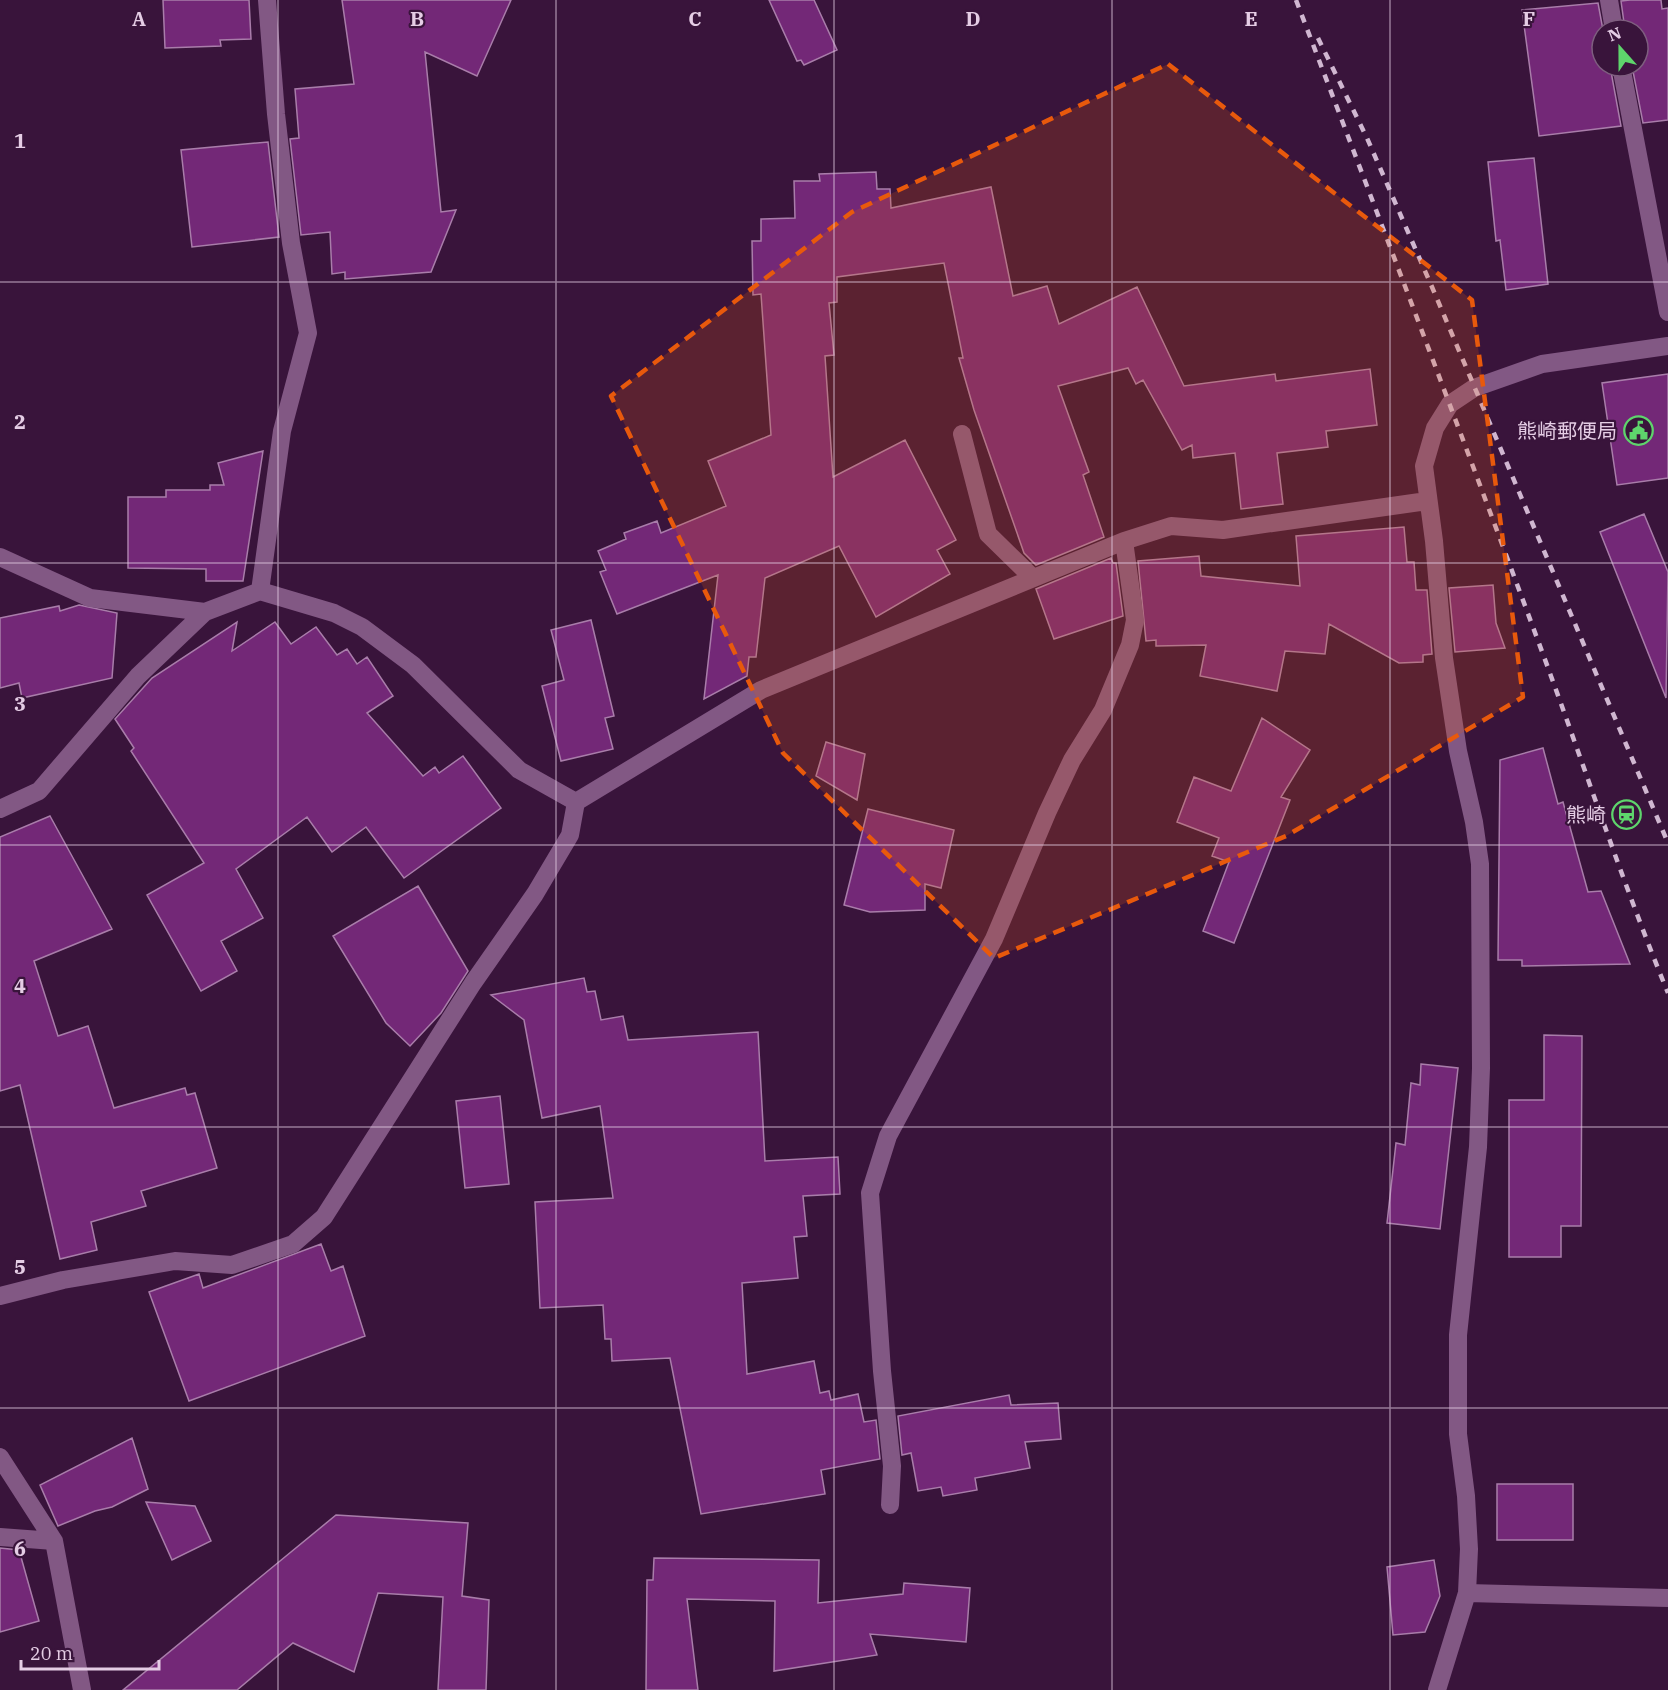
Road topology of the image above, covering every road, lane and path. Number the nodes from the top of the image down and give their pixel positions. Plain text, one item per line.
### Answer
1 (267, 0) edge
2 (1609, 0) edge
3 (1612, 18) edge
4 (1623, 78) edge
5 (1668, 312) edge
6 (1668, 346) edge
7 (962, 434) dead end
8 (1427, 501) junction
9 (1124, 541) junction
10 (0, 557) edge
11 (1033, 578) junction
12 (260, 591) junction
13 (205, 612) junction
14 (576, 802) junction
15 (0, 809) edge
16 (0, 1296) edge
17 (0, 1457) edge
18 (890, 1505) dead end
19 (0, 1536) edge
20 (54, 1541) junction
21 (1467, 1593) junction
22 (1668, 1598) edge
23 (82, 1690) edge
24 (1437, 1690) edge

1 - 12 street
2 - 3 street
4 - 5 street
6 - 8 street
7 - 11 street
8 - 9 street
8 - 21 street
9 - 11 street
9 - 18 street
10 - 13 street
11 - 14 street
12 - 13 street
12 - 14 street
13 - 15 street
14 - 16 street
17 - 20 street
19 - 20 street
20 - 23 street
21 - 22 street
21 - 24 street

